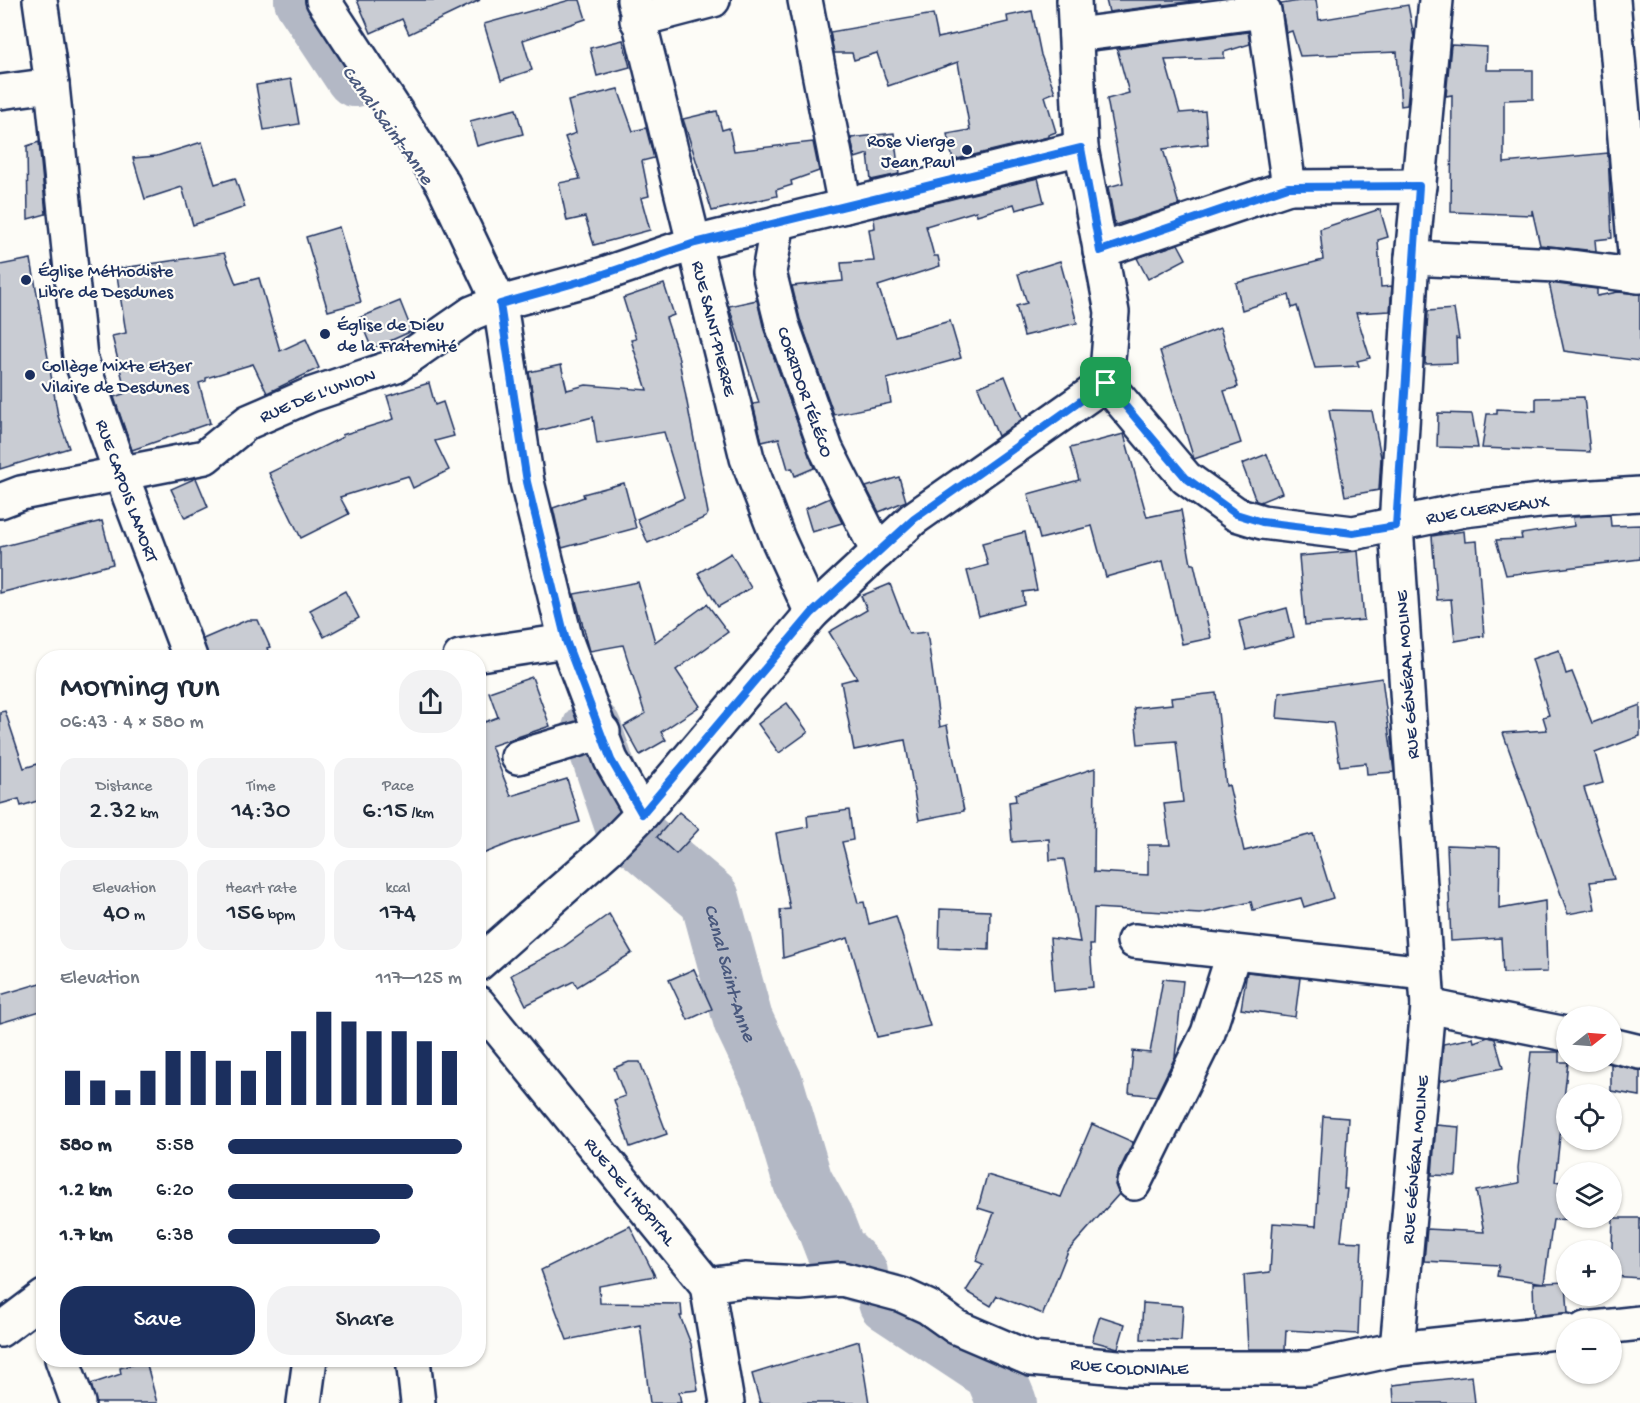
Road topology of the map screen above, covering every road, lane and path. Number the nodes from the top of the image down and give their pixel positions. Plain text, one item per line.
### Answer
1 (40, 0) edge
2 (323, 0) edge
3 (713, 0) edge
4 (805, 0) edge
5 (1074, 0) edge
6 (1436, 0) edge
7 (1613, 0) edge
8 (636, 10) edge
9 (1076, 35) junction
10 (52, 85) junction
11 (0, 92) edge
12 (1081, 148) junction
13 (1419, 186) junction
14 (1288, 187) junction
15 (845, 206) junction
16 (778, 222) junction
17 (695, 243) junction
18 (1100, 251) junction
19 (1412, 258) junction
20 (1638, 276) edge
21 (487, 308) junction
22 (1106, 383) junction
23 (121, 474) junction
24 (1640, 494) edge
25 (0, 501) edge
26 (1396, 526) junction
27 (878, 552) junction
28 (812, 613) junction
29 (566, 641) junction
30 (187, 650) edge
31 (486, 653) edge
32 (603, 732) junction
33 (518, 758) dead end
34 (638, 818) junction
35 (1134, 941) dead end
36 (1234, 952) junction
37 (486, 957) edge
38 (1425, 973) junction
39 (1428, 1006) junction
40 (486, 1013) edge
41 (1556, 1032) edge
42 (1622, 1047) edge
43 (1640, 1052) edge
44 (1134, 1183) dead end
45 (707, 1285) junction
46 (36, 1306) edge
47 (1640, 1323) edge
48 (1622, 1325) edge
49 (0, 1330) edge
50 (1556, 1332) edge
51 (1397, 1349) junction
52 (65, 1367) edge
53 (309, 1367) edge
54 (414, 1367) edge
55 (78, 1403) edge
56 (304, 1403) edge
57 (418, 1403) edge
58 (727, 1403) edge

1 - 10 street, RUE CAPOIS LAMORT
2 - 21 street
3 - 8 street
4 - 15 street
5 - 9 street
6 - 13 street, RUE GÉNÉRAL MOLINE
7 - 20 street
8 - 17 street, RUE SAINT-PIERRE
9 - 12 street
9 - 14 street
10 - 11 street
10 - 23 street, RUE CAPOIS LAMORT
12 - 15 street, RUE DE L'UNION
12 - 18 street
13 - 14 street
13 - 19 street, RUE GÉNÉRAL MOLINE
14 - 18 street
15 - 16 street, RUE DE L'UNION
16 - 17 street, RUE DE L'UNION
16 - 27 street, CORRIDOR TÉLÉCO
17 - 21 street, RUE DE L'UNION
17 - 28 street, RUE SAINT-PIERRE
18 - 22 street
19 - 20 street
19 - 26 street, RUE GÉNÉRAL MOLINE
21 - 23 street, RUE DE L'UNION
21 - 29 street
22 - 26 street, RUE CLERVEAUX
22 - 27 street
23 - 25 street, RUE DE L'UNION
23 - 30 street, RUE CAPOIS LAMORT
24 - 26 street, RUE CLERVEAUX
26 - 38 street, RUE GÉNÉRAL MOLINE
27 - 28 street
28 - 34 street
29 - 31 street
29 - 32 street
32 - 33 street
32 - 34 street
34 - 37 street
35 - 36 street
36 - 38 street
36 - 44 street
38 - 39 street, RUE GÉNÉRAL MOLINE
39 - 41 street
39 - 51 street, RUE GÉNÉRAL MOLINE
40 - 45 street, RUE DE L'HÔPITAL
42 - 43 street
45 - 51 street, RUE COLONIALE
45 - 58 street, RUE DE L'HÔPITAL
46 - 49 street
47 - 48 street
50 - 51 street, RUE COLONIALE
52 - 55 street
53 - 56 street
54 - 57 street

